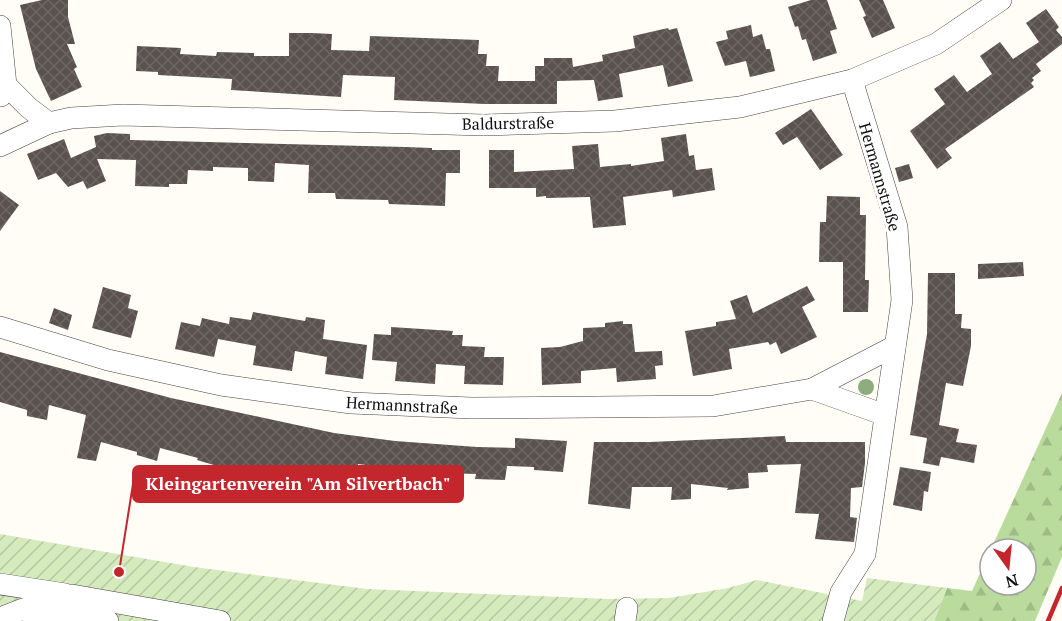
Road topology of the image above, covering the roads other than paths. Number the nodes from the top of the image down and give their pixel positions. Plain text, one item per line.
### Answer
1 (1001, 0) edge
2 (0, 26) edge
3 (852, 80) junction
4 (3, 92) edge
5 (50, 123) junction
6 (0, 146) edge
7 (0, 327) edge
8 (895, 346) junction
9 (812, 389) junction
10 (885, 415) junction
11 (0, 584) edge
12 (72, 595) junction
13 (0, 618) edge
14 (23, 621) edge
15 (108, 621) edge
16 (220, 621) edge
17 (833, 621) edge

1 - 3 street, Baldurstraße
2 - 4 street
3 - 5 street, Baldurstraße
3 - 8 street, Hermannstraße
4 - 5 street
5 - 6 street, Baldurstraße
7 - 9 street, Hermannstraße
8 - 9 street, Hermannstraße
8 - 10 street, Hermannstraße
9 - 10 street, Hermannstraße
10 - 17 street, Hermannstraße
11 - 12 street
12 - 13 street
12 - 16 street
14 - 15 street

